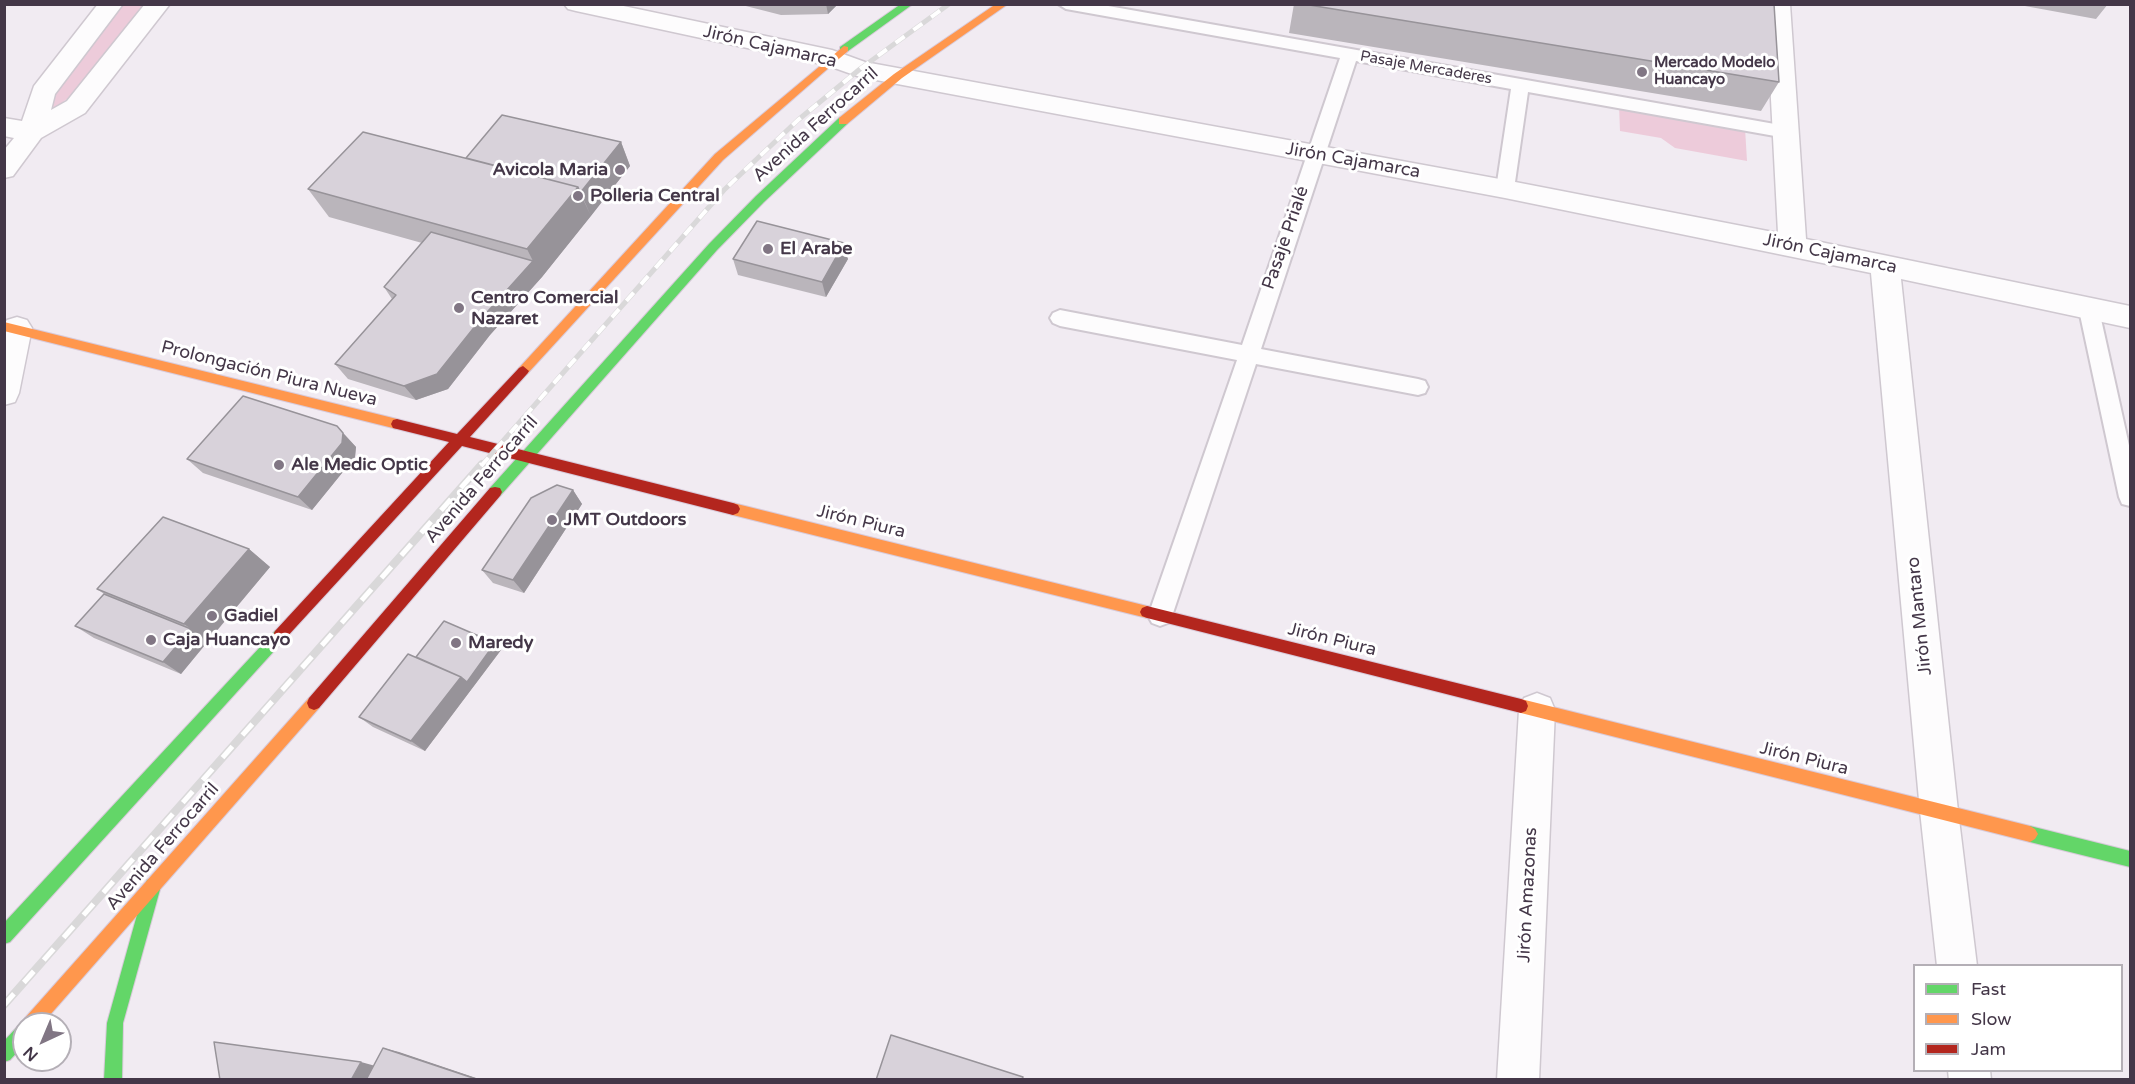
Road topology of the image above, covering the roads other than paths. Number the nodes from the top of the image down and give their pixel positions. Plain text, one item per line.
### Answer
1 (111, 4) edge
2 (158, 4) edge
3 (576, 4) edge
4 (1003, 4) edge
5 (1066, 4) edge
6 (1778, 4) edge
7 (905, 6) edge
8 (1350, 55) junction
9 (832, 58) junction
10 (898, 76) junction
11 (1520, 85) junction
12 (4, 126) edge
13 (33, 132) junction
14 (1786, 132) junction
15 (1315, 153) junction
16 (4, 169) edge
17 (1505, 189) junction
18 (1792, 246) junction
19 (1886, 266) junction
20 (2089, 310) junction
21 (2130, 317) edge
22 (1060, 318) dead end
23 (10, 327) edge
24 (1248, 354) junction
25 (1418, 387) dead end
26 (4, 393) edge
27 (459, 441) junction
28 (525, 457) junction
29 (2130, 498) edge
30 (1161, 616) junction
31 (1537, 710) junction
32 (1938, 811) junction
33 (2130, 859) edge
34 (153, 886) junction
35 (4, 936) edge
36 (1957, 964) edge
37 (42, 1012) edge
38 (112, 1080) edge
39 (1518, 1080) edge

1 - 13 street
2 - 13 street
3 - 9 street, Jirón Cajamarca
4 - 10 main road, Avenida Ferrocarril
5 - 8 lane, Pasaje Mercaderes
6 - 14 street
7 - 9 main road, Avenida Ferrocarril
8 - 11 lane, Pasaje Mercaderes
8 - 15 lane, Pasaje Prialé
9 - 10 street, Jirón Cajamarca
9 - 27 main road, Avenida Ferrocarril
10 - 15 street, Jirón Cajamarca
10 - 28 main road, Avenida Ferrocarril
11 - 14 lane, Pasaje Mercaderes
11 - 17 lane
12 - 13 street
13 - 16 street
14 - 18 street
15 - 17 street, Jirón Cajamarca
15 - 24 lane, Pasaje Prialé
17 - 18 street, Jirón Cajamarca
18 - 19 street, Jirón Cajamarca
19 - 20 street, Jirón Cajamarca
19 - 32 street, Jirón Mantaro
20 - 21 street, Jirón Cajamarca
20 - 29 lane
22 - 24 lane
23 - 26 street
23 - 27 main road, Prolongación Piura Nueva
24 - 25 lane
24 - 30 lane, Pasaje Prialé
27 - 28 main road, Prolongación Piura Nueva
27 - 35 main road, Avenida Ferrocarril
28 - 30 main road, Jirón Piura
28 - 34 main road, Avenida Ferrocarril
30 - 31 main road, Jirón Piura
31 - 32 main road, Jirón Piura
31 - 39 street, Jirón Amazonas
32 - 33 main road, Jirón Piura
32 - 36 street, Jirón Mantaro
34 - 37 main road, Avenida Ferrocarril
34 - 38 main road

